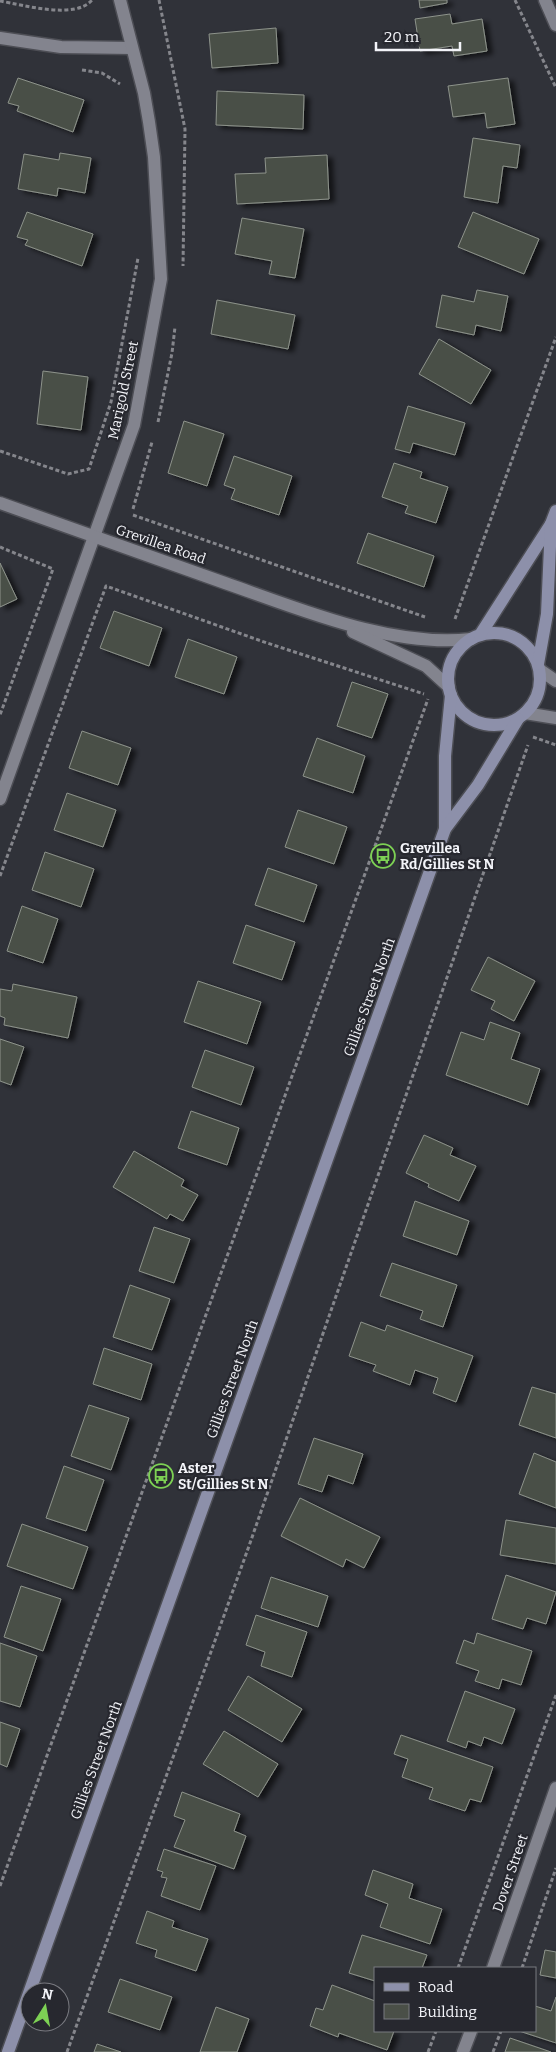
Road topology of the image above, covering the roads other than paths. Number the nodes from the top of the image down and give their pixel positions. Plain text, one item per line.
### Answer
1 (120, 0) edge
2 (545, 0) edge
3 (556, 25) edge
4 (0, 38) edge
5 (132, 48) junction
6 (0, 503) edge
7 (556, 511) edge
8 (552, 524) junction
9 (95, 537) junction
10 (312, 613) junction
11 (475, 637) junction
12 (539, 667) junction
13 (556, 681) edge
14 (450, 691) junction
15 (521, 716) junction
16 (556, 718) edge
17 (0, 799) edge
18 (445, 829) junction
19 (556, 1788) edge
20 (492, 1967) edge
21 (470, 2032) edge
22 (8, 2052) edge
23 (463, 2052) edge

1 - 5 street, Marigold Street
2 - 3 street
4 - 5 street
5 - 9 street, Marigold Street
6 - 9 street, Grevillea Road
7 - 8 main road, Gillies Street North
8 - 11 main road, Gillies Street North
8 - 12 main road, Gillies Street North
9 - 10 street, Grevillea Road
9 - 17 street, Marigold Street
10 - 11 street, Grevillea Road
10 - 14 street, Grevillea Road
11 - 12 main road
11 - 14 main road, Gillies Street North
12 - 13 street
12 - 15 main road, Gillies Street North
14 - 15 main road
14 - 18 main road, Gillies Street North
15 - 16 street
15 - 18 main road, Gillies Street North
18 - 22 main road, Gillies Street North
19 - 20 street, Dover Street
21 - 23 street

